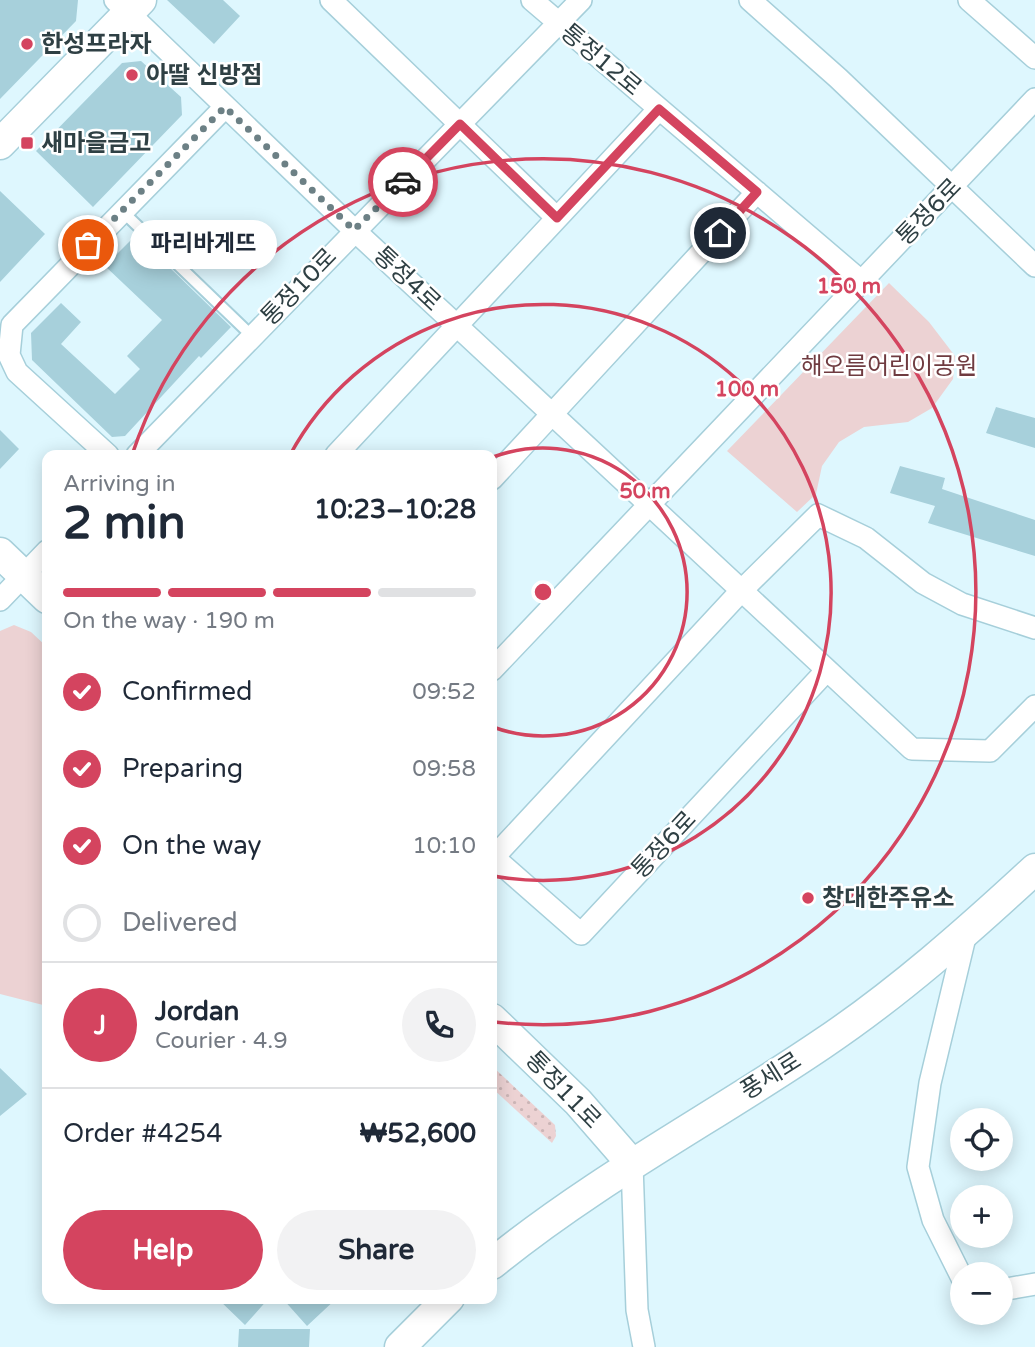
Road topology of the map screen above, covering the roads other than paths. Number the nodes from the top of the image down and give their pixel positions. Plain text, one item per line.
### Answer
1 (331, 0) edge
2 (532, 0) edge
3 (581, 0) edge
4 (750, 0) edge
5 (970, 0) edge
6 (128, 4) edge
7 (558, 24) junction
8 (1035, 58) edge
9 (1035, 99) edge
10 (225, 107) junction
11 (659, 109) junction
12 (460, 124) junction
13 (0, 144) edge
14 (952, 189) junction
15 (757, 192) junction
16 (122, 211) junction
17 (557, 218) junction
18 (354, 230) junction
19 (1035, 266) edge
20 (862, 282) junction
21 (458, 325) junction
22 (252, 336) junction
23 (552, 415) junction
24 (103, 450) edge
25 (141, 450) edge
26 (341, 450) edge
27 (497, 474) edge
28 (647, 504) junction
29 (0, 553) edge
30 (42, 556) edge
31 (24, 576) junction
32 (741, 591) junction
33 (42, 593) edge
34 (0, 600) edge
35 (1035, 628) edge
36 (497, 665) edge
37 (827, 670) junction
38 (1035, 706) edge
39 (497, 852) edge
40 (497, 860) edge
41 (1035, 869) edge
42 (966, 933) junction
43 (497, 1025) edge
44 (632, 1164) junction
45 (497, 1260) edge
46 (954, 1262) edge
47 (1035, 1284) edge
48 (1013, 1288) edge
49 (443, 1304) edge
50 (400, 1347) edge
51 (644, 1347) edge

1 - 12 street
2 - 7 street, 통정12로
3 - 7 street, 통정10로
4 - 14 street
5 - 8 street
6 - 10 street, 통정4로
6 - 13 street
7 - 11 street, 통정12로
7 - 12 street, 통정10로
9 - 14 street, 통정6로
10 - 16 street
10 - 18 street, 통정4로
11 - 15 street, 통정12로
11 - 17 street, 통정4로
12 - 17 street
12 - 18 street, 통정10로
14 - 19 street
14 - 20 street, 통정6로
15 - 20 street, 통정12로
15 - 23 street
16 - 22 lane
16 - 24 street
17 - 21 street, 통정4로
18 - 21 street, 통정4로
18 - 22 street, 통정10로
20 - 28 street, 통정6로
21 - 23 street, 통정4로
21 - 26 street
22 - 25 street, 통정10로
23 - 27 street
23 - 28 street, 통정4로
28 - 32 street
28 - 36 street, 통정6로
29 - 31 street
30 - 31 street
31 - 33 street
31 - 34 street
32 - 35 street, 통정6로
32 - 37 street
32 - 39 street, 통정6로
37 - 38 street
37 - 40 street, 통정6로
41 - 42 street, 풍세로
42 - 44 street, 풍세로
42 - 46 street
43 - 44 street, 통정11로
44 - 45 street, 풍세로
44 - 51 street
47 - 48 street
49 - 50 street

